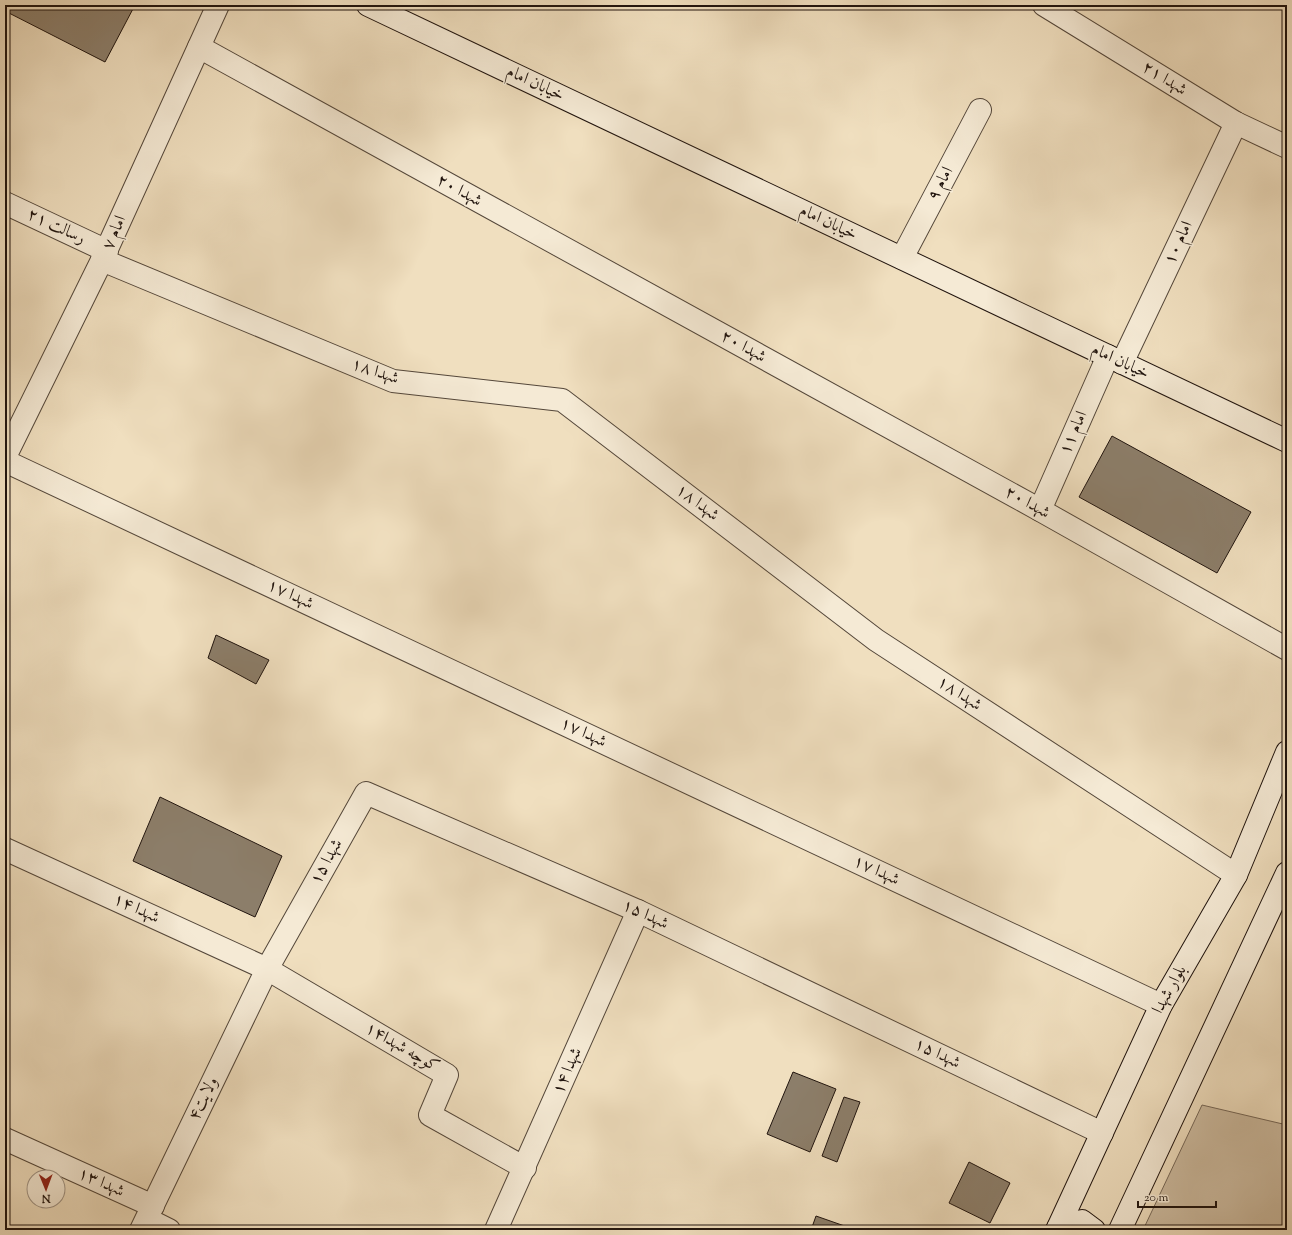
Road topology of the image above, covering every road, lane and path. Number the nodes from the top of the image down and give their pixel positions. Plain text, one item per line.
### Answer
1 (218, 5) edge
2 (1044, 5) edge
3 (372, 6) edge
4 (199, 47) junction
5 (980, 110) dead end
6 (1236, 123) junction
7 (1287, 146) edge
8 (5, 204) edge
9 (105, 256) junction
10 (902, 258) junction
11 (1115, 360) junction
12 (1287, 441) edge
13 (5, 457) edge
14 (5, 461) edge
15 (1040, 510) junction
16 (1287, 648) edge
17 (1287, 752) edge
18 (5, 849) edge
19 (1287, 873) edge
20 (1236, 875) junction
21 (1282, 896) edge
22 (638, 911) junction
23 (267, 969) junction
24 (1161, 1005) junction
25 (1102, 1133) junction
26 (5, 1139) edge
27 (525, 1168) junction
28 (147, 1219) edge
29 (1057, 1229) edge
30 (169, 1230) edge
31 (496, 1230) edge
32 (1094, 1230) edge
33 (1120, 1230) edge

1 - 4 street, امام ۷
2 - 6 street, شهدا ۲۱
3 - 10 street, خیابان امام
4 - 9 street, امام ۷
4 - 15 street, شهدا ۲۰
5 - 10 street, امام ۹
6 - 7 street, شهدا ۲۱
6 - 11 street, امام ۱۰
8 - 9 street, رسالت ۲۱
9 - 13 street, امام ۷
9 - 20 street, شهدا ۱۸
10 - 11 street, خیابان امام
11 - 12 street, خیابان امام
11 - 15 street, امام ۱۱
14 - 24 street, شهدا ۱۷
15 - 16 street, شهدا ۲۰
17 - 20 street, بلوار شهدا
18 - 23 street, شهدا ۱۴
19 - 21 street
20 - 24 street, بلوار شهدا
21 - 33 street
22 - 23 street, شهدا ۱۵
22 - 25 street, شهدا ۱۵
22 - 27 street, شهدا ۱۴
23 - 27 street, کوچه شهدا۱۴
23 - 28 street, ولایت۴
24 - 25 street, بلوار شهدا
25 - 29 street, بلوار شهدا
26 - 28 street, شهدا ۱۳
27 - 31 street, شهدا ۱۴
28 - 30 street, شهدا ۱۳
29 - 32 street

